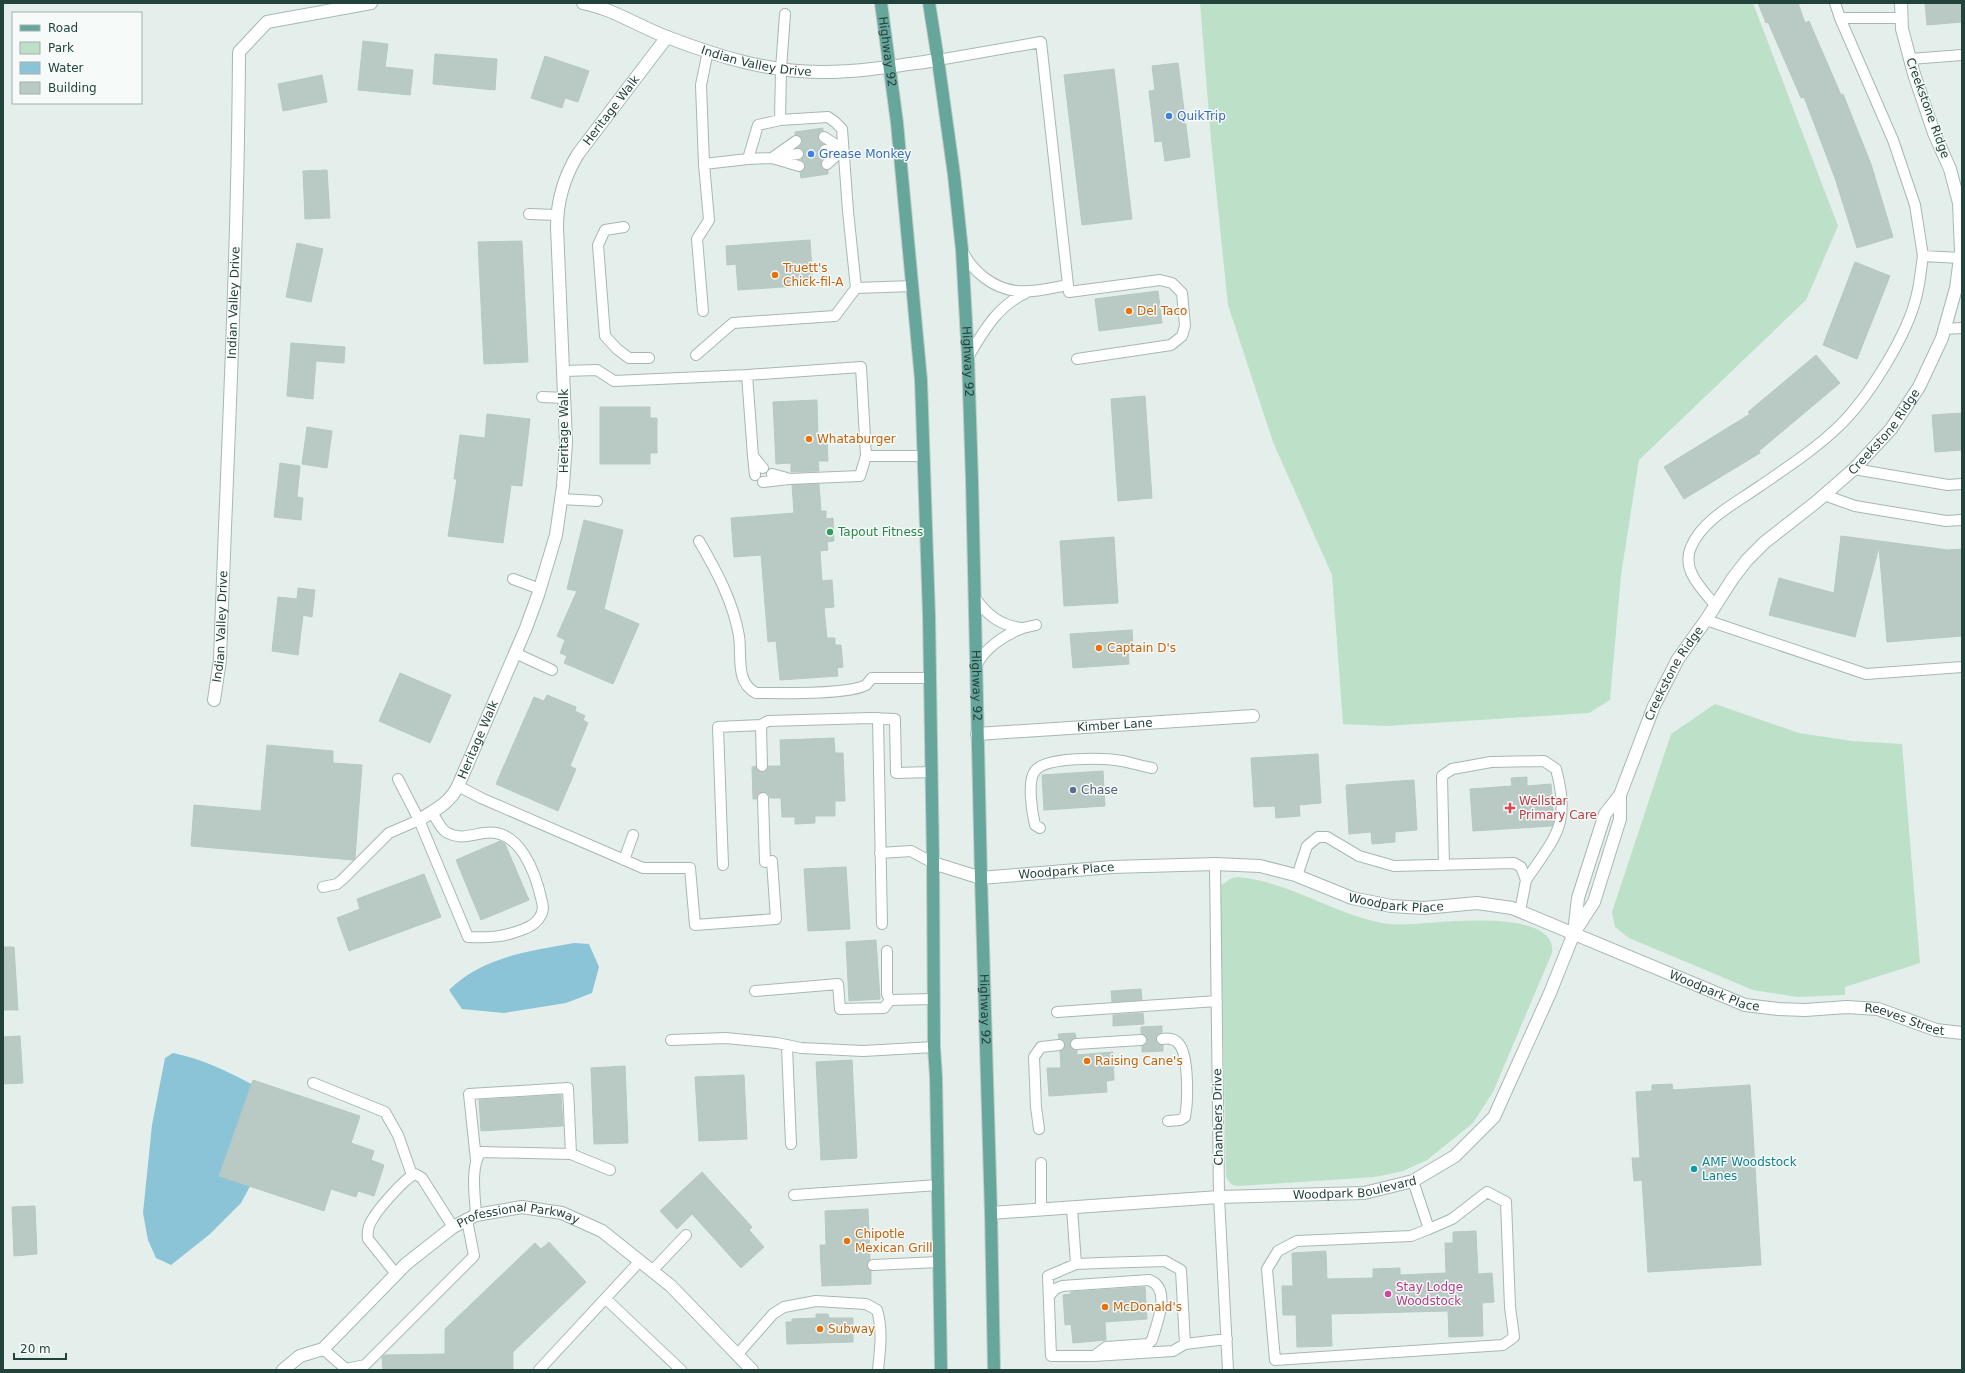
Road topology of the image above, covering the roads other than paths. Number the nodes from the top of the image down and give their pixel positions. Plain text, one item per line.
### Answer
1 (371, 3) edge
2 (583, 3) edge
3 (881, 3) edge
4 (929, 3) edge
5 (1835, 3) edge
6 (1901, 3) edge
7 (785, 14) dead end
8 (1840, 18) junction
9 (1902, 18) junction
10 (667, 37) junction
11 (708, 51) junction
12 (1962, 55) edge
13 (1910, 59) junction
14 (938, 60) junction
15 (889, 67) junction
16 (781, 69) junction
17 (780, 120) junction
18 (824, 138) dead end
19 (796, 141) dead end
20 (843, 149) junction
21 (826, 150) dead end
22 (798, 154) dead end
23 (772, 158) junction
24 (748, 159) junction
25 (704, 164) junction
26 (827, 164) dead end
27 (799, 166) dead end
28 (529, 214) dead end
29 (557, 215) junction
30 (624, 227) dead end
31 (962, 250) junction
32 (1923, 256) junction
33 (1960, 258) junction
34 (914, 286) junction
35 (856, 288) junction
36 (1030, 291) junction
37 (1069, 292) dead end
38 (703, 311) dead end
39 (1962, 328) edge
40 (1945, 329) junction
41 (696, 355) dead end
42 (968, 357) junction
43 (649, 358) dead end
44 (1077, 358) dead end
45 (563, 371) junction
46 (747, 375) junction
47 (542, 397) dead end
48 (565, 398) junction
49 (866, 456) junction
50 (924, 456) junction
51 (1854, 468) junction
52 (772, 474) dead end
53 (789, 479) junction
54 (1962, 484) edge
55 (1824, 495) junction
56 (561, 499) junction
57 (597, 501) dead end
58 (1962, 520) edge
59 (698, 541) dead end
60 (513, 579) dead end
61 (540, 590) junction
62 (975, 598) junction
63 (1715, 605) junction
64 (1706, 620) junction
65 (1036, 625) dead end
66 (1023, 628) junction
67 (515, 652) junction
68 (976, 666) junction
69 (1962, 667) edge
70 (552, 670) dead end
71 (930, 678) junction
72 (214, 700) dead end
73 (1253, 716) dead end
74 (878, 718) junction
75 (761, 725) junction
76 (977, 734) junction
77 (762, 766) dead end
78 (1152, 768) dead end
79 (932, 772) junction
80 (398, 779) dead end
81 (458, 786) junction
82 (1620, 795) junction
83 (763, 798) dead end
84 (432, 812) junction
85 (419, 820) junction
86 (1040, 828) dead end
87 (633, 835) dead end
88 (880, 853) junction
89 (624, 860) junction
90 (933, 862) junction
91 (1215, 864) junction
92 (723, 865) dead end
93 (1444, 865) junction
94 (1298, 876) junction
95 (981, 878) junction
96 (1526, 880) junction
97 (323, 887) dead end
98 (1520, 911) junction
99 (882, 924) dead end
100 (1574, 933) junction
101 (887, 951) dead end
102 (755, 991) dead end
103 (934, 999) junction
104 (890, 1000) junction
105 (1217, 1001) junction
106 (1846, 1007) joint
107 (1057, 1012) dead end
108 (1962, 1033) edge
109 (1162, 1039) dead end
110 (671, 1040) dead end
111 (1142, 1040) dead end
112 (1076, 1044) dead end
113 (1059, 1045) dead end
114 (787, 1047) junction
115 (934, 1047) junction
116 (313, 1083) dead end
117 (1168, 1121) dead end
118 (1039, 1129) dead end
119 (791, 1144) dead end
120 (570, 1154) junction
121 (476, 1160) junction
122 (1041, 1163) dead end
123 (610, 1170) dead end
124 (412, 1175) junction
125 (1413, 1181) junction
126 (938, 1185) junction
127 (794, 1195) dead end
128 (1219, 1197) junction
129 (1072, 1208) junction
130 (1041, 1210) junction
131 (991, 1213) junction
132 (472, 1217) junction
133 (453, 1227) junction
134 (1429, 1229) junction
135 (686, 1235) dead end
136 (640, 1261) junction
137 (939, 1262) junction
138 (1076, 1264) junction
139 (873, 1265) dead end
140 (652, 1271) junction
141 (396, 1274) junction
142 (1048, 1296) junction
143 (606, 1299) junction
144 (1227, 1339) junction
145 (1185, 1344) junction
146 (323, 1349) junction
147 (738, 1355) junction
148 (1094, 1356) junction
149 (283, 1370) edge
150 (539, 1370) edge
151 (681, 1370) edge
152 (752, 1370) edge
153 (878, 1370) edge
154 (941, 1370) edge
155 (994, 1370) edge
156 (1228, 1370) edge

1 - 72 street, Indian Valley Drive
2 - 10 street, Indian Valley Drive
3 - 15 main road, Highway 92
4 - 14 main road, Highway 92
5 - 8 lane
6 - 9 street, Creekstone Ridge
7 - 16 lane
8 - 9 lane
8 - 32 lane
9 - 13 street, Creekstone Ridge
10 - 11 street, Indian Valley Drive
10 - 29 street, Heritage Walk
11 - 16 street, Indian Valley Drive
11 - 25 lane
12 - 13 lane
13 - 33 street, Creekstone Ridge
14 - 15 street, Indian Valley Drive
14 - 31 main road, Highway 92
14 - 36 lane
15 - 16 street, Indian Valley Drive
15 - 34 main road, Highway 92
16 - 17 lane
17 - 20 lane
17 - 24 lane
18 - 20 lane
19 - 23 lane
20 - 21 lane
20 - 26 lane
20 - 35 lane
22 - 23 lane
23 - 24 lane
23 - 27 lane
24 - 25 lane
25 - 38 lane
28 - 29 lane
29 - 45 street, Heritage Walk
30 - 43 lane
31 - 36 lane
31 - 42 main road, Highway 92
32 - 33 lane
32 - 63 lane
33 - 40 street, Creekstone Ridge
34 - 35 lane
34 - 50 main road, Highway 92
35 - 41 lane
36 - 42 lane
37 - 44 lane
39 - 40 lane
40 - 51 street, Creekstone Ridge
42 - 62 main road, Highway 92
45 - 46 lane
45 - 48 street, Heritage Walk
46 - 49 lane
46 - 53 lane
47 - 48 lane
48 - 56 street, Heritage Walk
49 - 50 lane
49 - 53 lane
50 - 71 main road, Highway 92
51 - 54 lane
51 - 55 street, Creekstone Ridge
52 - 53 lane
55 - 58 lane
55 - 63 street, Creekstone Ridge
56 - 57 lane
56 - 61 street, Heritage Walk
59 - 71 lane
60 - 61 lane
61 - 67 street, Heritage Walk
62 - 66 lane
62 - 68 main road, Highway 92
63 - 64 street, Creekstone Ridge
64 - 69 lane
64 - 82 street, Creekstone Ridge
65 - 66 lane
66 - 68 lane
67 - 70 lane
67 - 81 street, Heritage Walk
68 - 76 main road, Highway 92
71 - 79 main road, Highway 92
73 - 76 street, Kimber Lane
74 - 75 lane
74 - 79 lane
74 - 88 lane
75 - 77 lane
75 - 92 lane
76 - 95 main road, Highway 92
78 - 86 lane
79 - 90 main road, Highway 92
80 - 85 lane
81 - 84 street, Heritage Walk
81 - 89 lane
82 - 100 street, Creekstone Ridge
82 - 100 street, Creekstone Ridge
83 - 89 lane
84 - 85 street, Heritage Walk
84 - 85 lane
85 - 97 lane
87 - 89 lane
88 - 90 lane
88 - 99 lane
90 - 95 street, Woodpark Place
90 - 103 main road, Highway 92
91 - 94 street, Woodpark Place
91 - 95 street, Woodpark Place
91 - 105 lane, Chambers Drive
93 - 94 lane
93 - 96 lane
93 - 96 lane
94 - 98 street, Woodpark Place
95 - 131 main road, Highway 92
96 - 98 lane
98 - 100 street, Woodpark Place
100 - 106 street, Woodpark Place
100 - 125 street, Woodpark Boulevard
101 - 104 lane
102 - 104 lane
103 - 104 lane
103 - 115 main road, Highway 92
105 - 107 lane
105 - 128 lane, Chambers Drive
106 - 108 street, Reeves Street
109 - 117 lane
110 - 114 lane
111 - 112 lane
113 - 118 lane
114 - 115 lane
114 - 119 lane
115 - 126 main road, Highway 92
116 - 124 lane
120 - 121 lane
120 - 121 lane
120 - 123 lane
121 - 132 lane
122 - 130 lane
124 - 133 lane
124 - 141 lane
125 - 128 street, Woodpark Boulevard
125 - 134 lane
126 - 127 lane
126 - 137 main road, Highway 92
128 - 129 street, Woodpark Boulevard
128 - 144 lane, Chambers Drive
129 - 130 street, Woodpark Boulevard
129 - 138 lane
130 - 131 street, Woodpark Boulevard
131 - 155 main road, Highway 92
132 - 133 street, Professional Parkway
132 - 136 street, Professional Parkway
132 - 146 lane
133 - 141 street, Professional Parkway
134 - 134 lane
135 - 140 lane
136 - 140 street, Professional Parkway
136 - 143 lane
137 - 139 lane
137 - 154 main road, Highway 92
138 - 142 lane
138 - 145 lane
140 - 147 street, Professional Parkway
141 - 146 street, Professional Parkway
142 - 148 lane
142 - 148 lane
143 - 150 lane
143 - 151 lane
144 - 145 lane
144 - 156 lane, Chambers Drive
145 - 148 lane
146 - 149 street, Professional Parkway
147 - 152 street, Professional Parkway
147 - 153 lane

